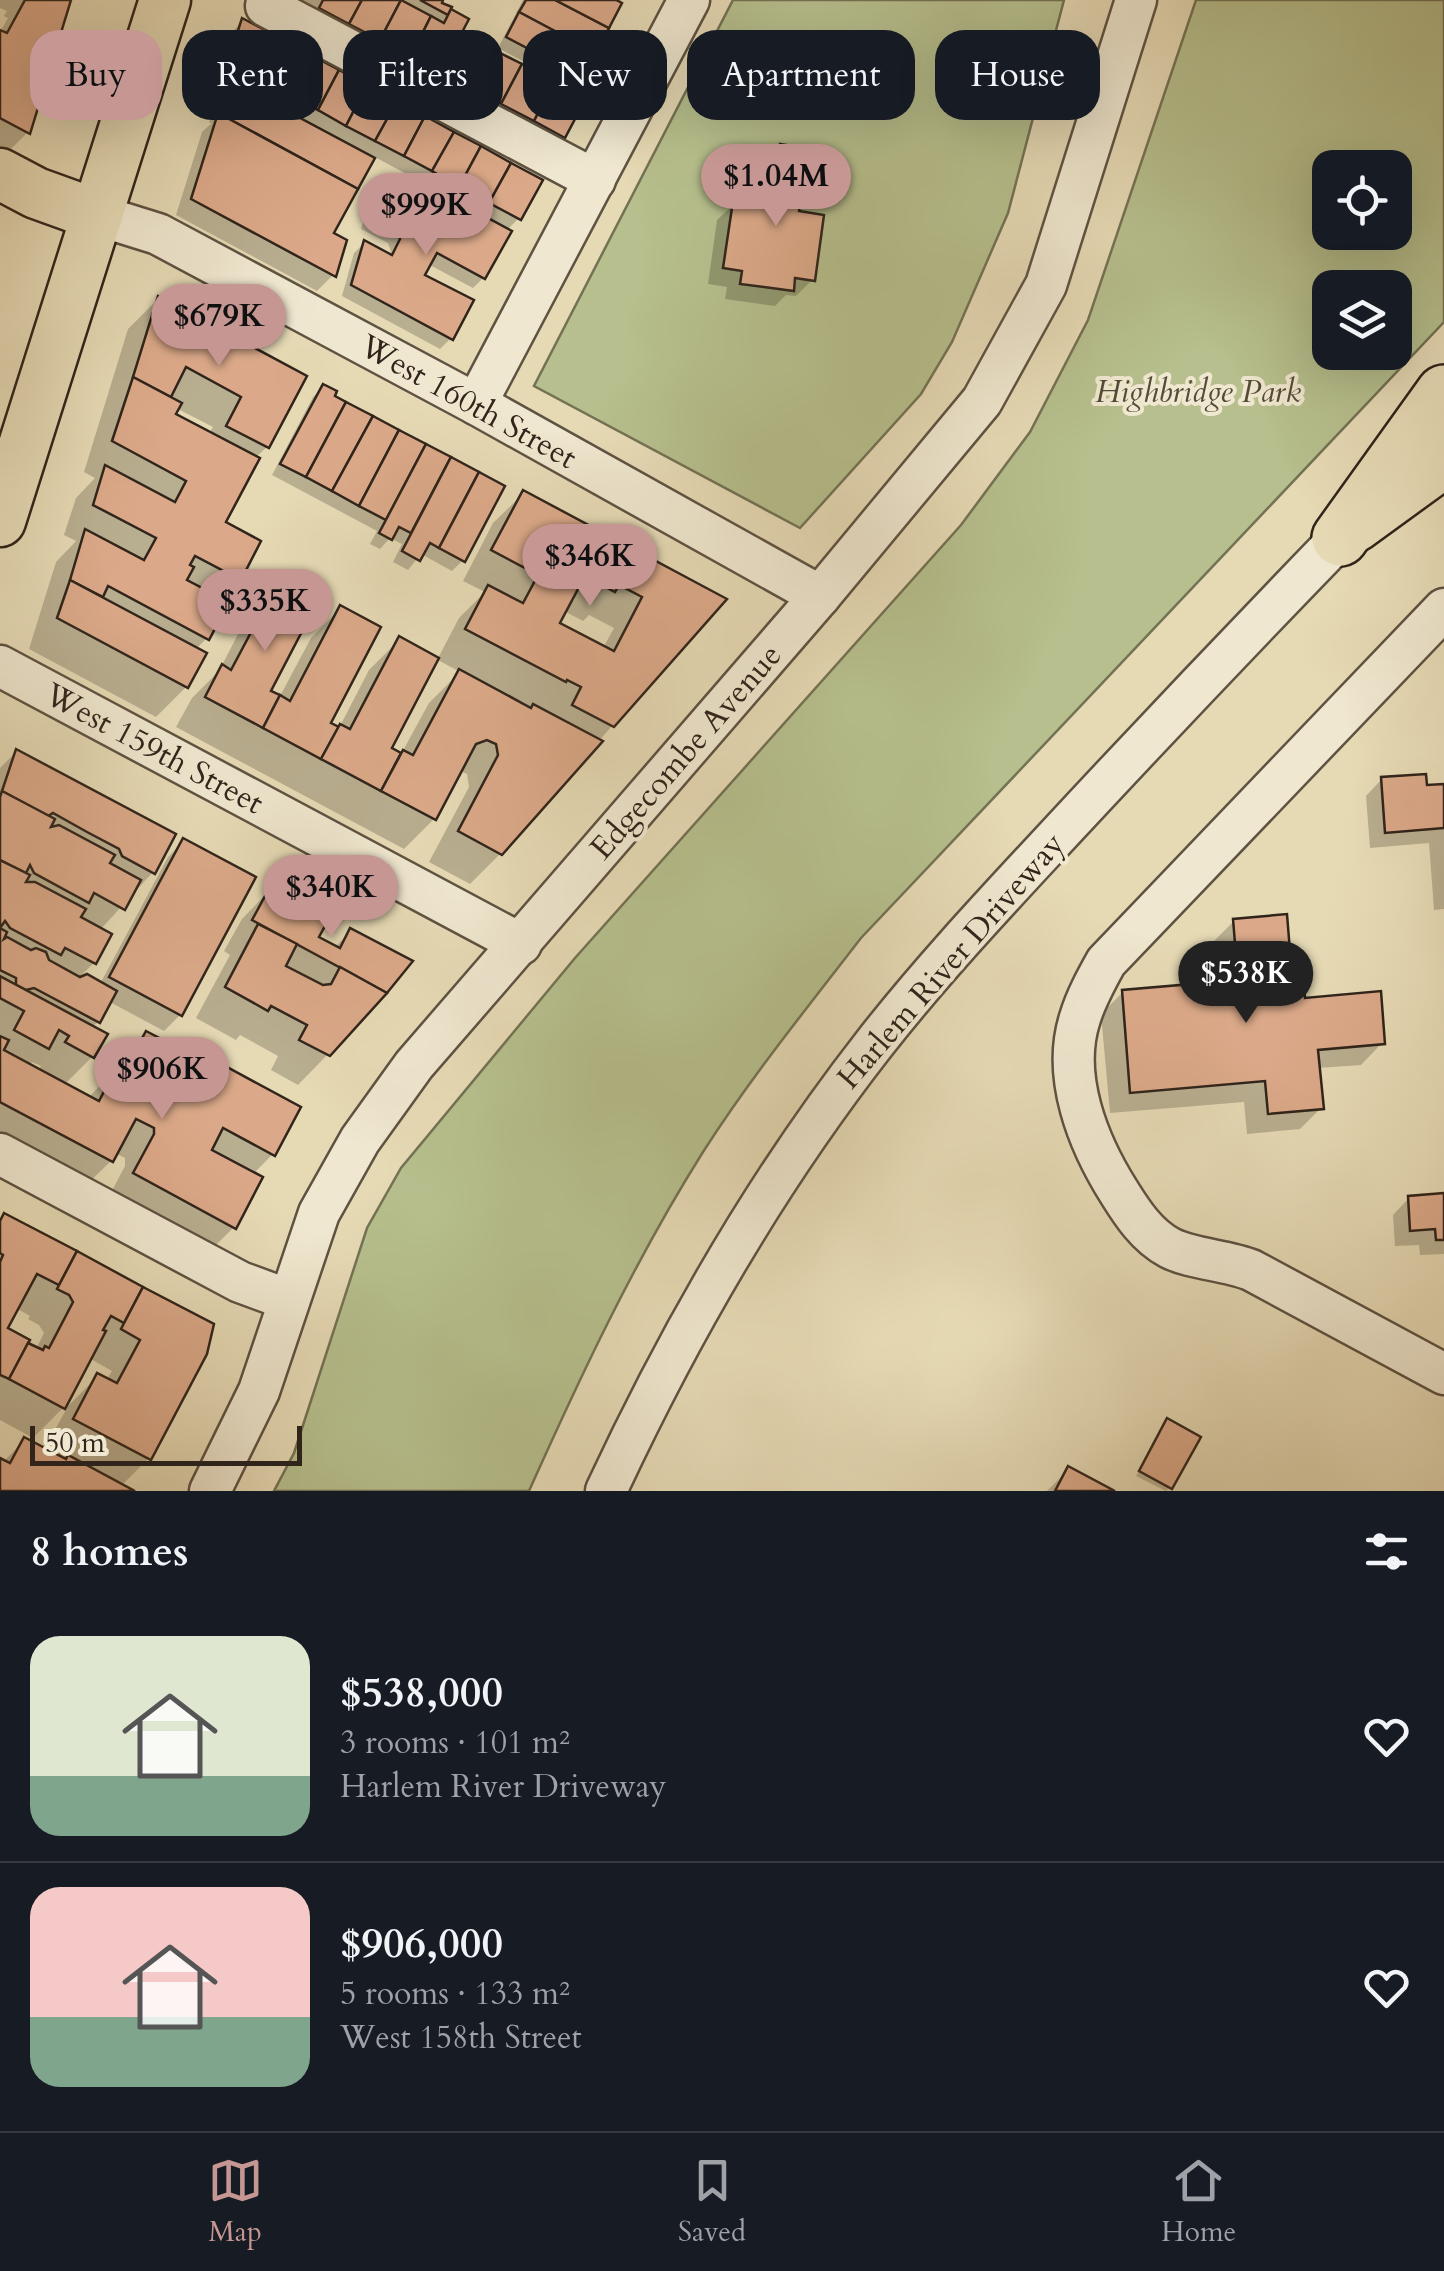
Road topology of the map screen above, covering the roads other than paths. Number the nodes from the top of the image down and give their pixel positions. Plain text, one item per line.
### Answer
1 (165, 0) edge
2 (689, 0) edge
3 (1136, 0) edge
4 (266, 6) dead end
5 (0, 174) edge
6 (595, 180) junction
7 (97, 215) junction
8 (1444, 393) edge
9 (476, 404) junction
10 (1444, 443) edge
11 (1444, 462) edge
12 (0, 521) edge
13 (1340, 538) junction
14 (820, 596) junction
15 (1444, 610) edge
16 (0, 666) edge
17 (521, 944) junction
18 (0, 1154) edge
19 (288, 1300) junction
20 (1444, 1374) edge
21 (210, 1491) edge
22 (606, 1491) edge

1 - 7 main road
2 - 6 street
3 - 14 street, Edgecombe Avenue
4 - 6 street
5 - 7 main road, West 160th Street
6 - 9 street
7 - 9 street, West 160th Street
7 - 12 main road
8 - 13 highway
9 - 14 street, West 160th Street
10 - 13 highway
11 - 13 main road
13 - 22 street, Harlem River Driveway
14 - 17 street, Edgecombe Avenue
15 - 20 street
16 - 17 street, West 159th Street
17 - 19 street, Edgecombe Avenue
18 - 19 street
19 - 21 street, Edgecombe Avenue

